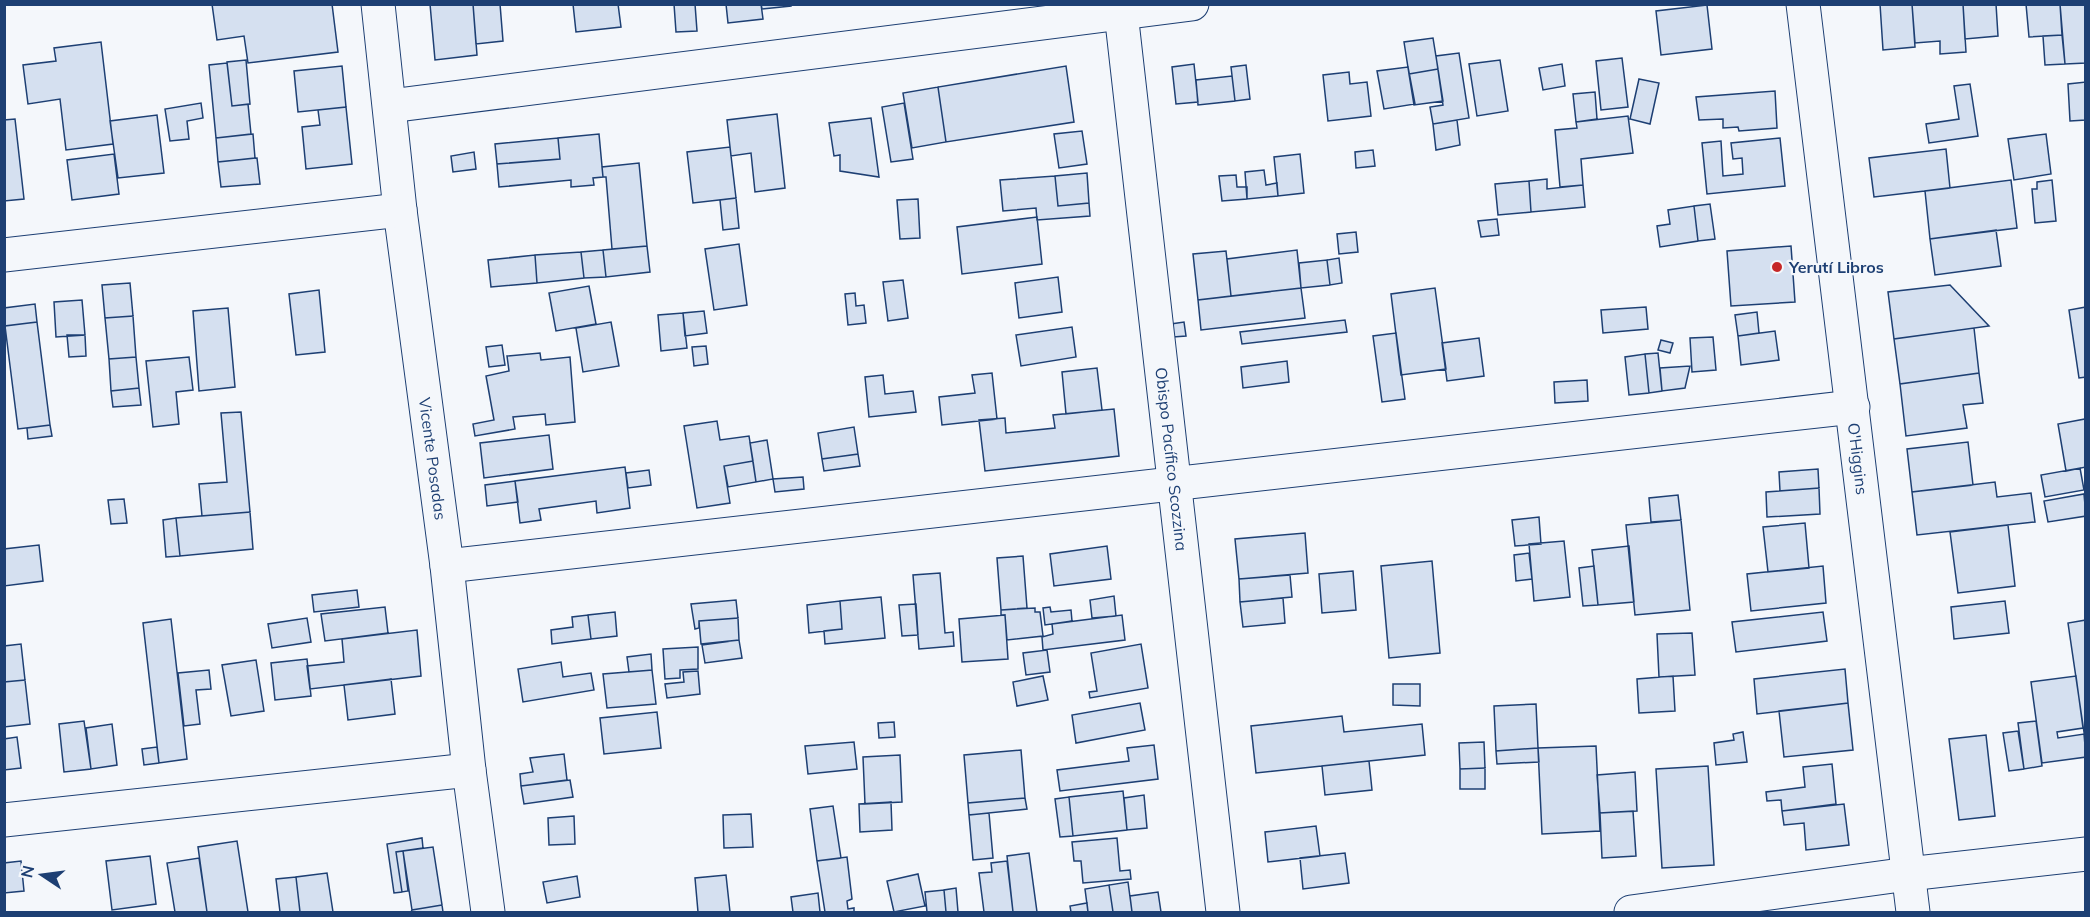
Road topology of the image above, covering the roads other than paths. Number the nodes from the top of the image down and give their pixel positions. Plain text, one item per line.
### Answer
1 (378, 4) edge
2 (1192, 4) edge
3 (1803, 4) edge
4 (1120, 9) edge
5 (390, 106) junction
6 (400, 210) junction
7 (4, 255) edge
8 (1853, 407) junction
9 (1174, 485) junction
10 (447, 566) junction
11 (469, 770) junction
12 (4, 820) edge
13 (2085, 854) edge
14 (1908, 874) junction
15 (488, 912) edge
16 (1223, 912) edge
17 (1631, 912) edge
18 (1913, 912) edge

1 - 5 street, Vicente Posadas
2 - 4 street
3 - 8 street, O'Higgins
4 - 5 street
4 - 9 street, Obispo Pacífico Scozzina
5 - 6 street, Vicente Posadas
6 - 7 street
6 - 10 street, Vicente Posadas
8 - 9 street
8 - 14 street, O'Higgins
9 - 10 street
9 - 16 street, Obispo Pacífico Scozzina
10 - 11 street, Vicente Posadas
11 - 12 street
11 - 15 street, Vicente Posadas
13 - 14 street
14 - 17 street
14 - 18 street, O'Higgins

